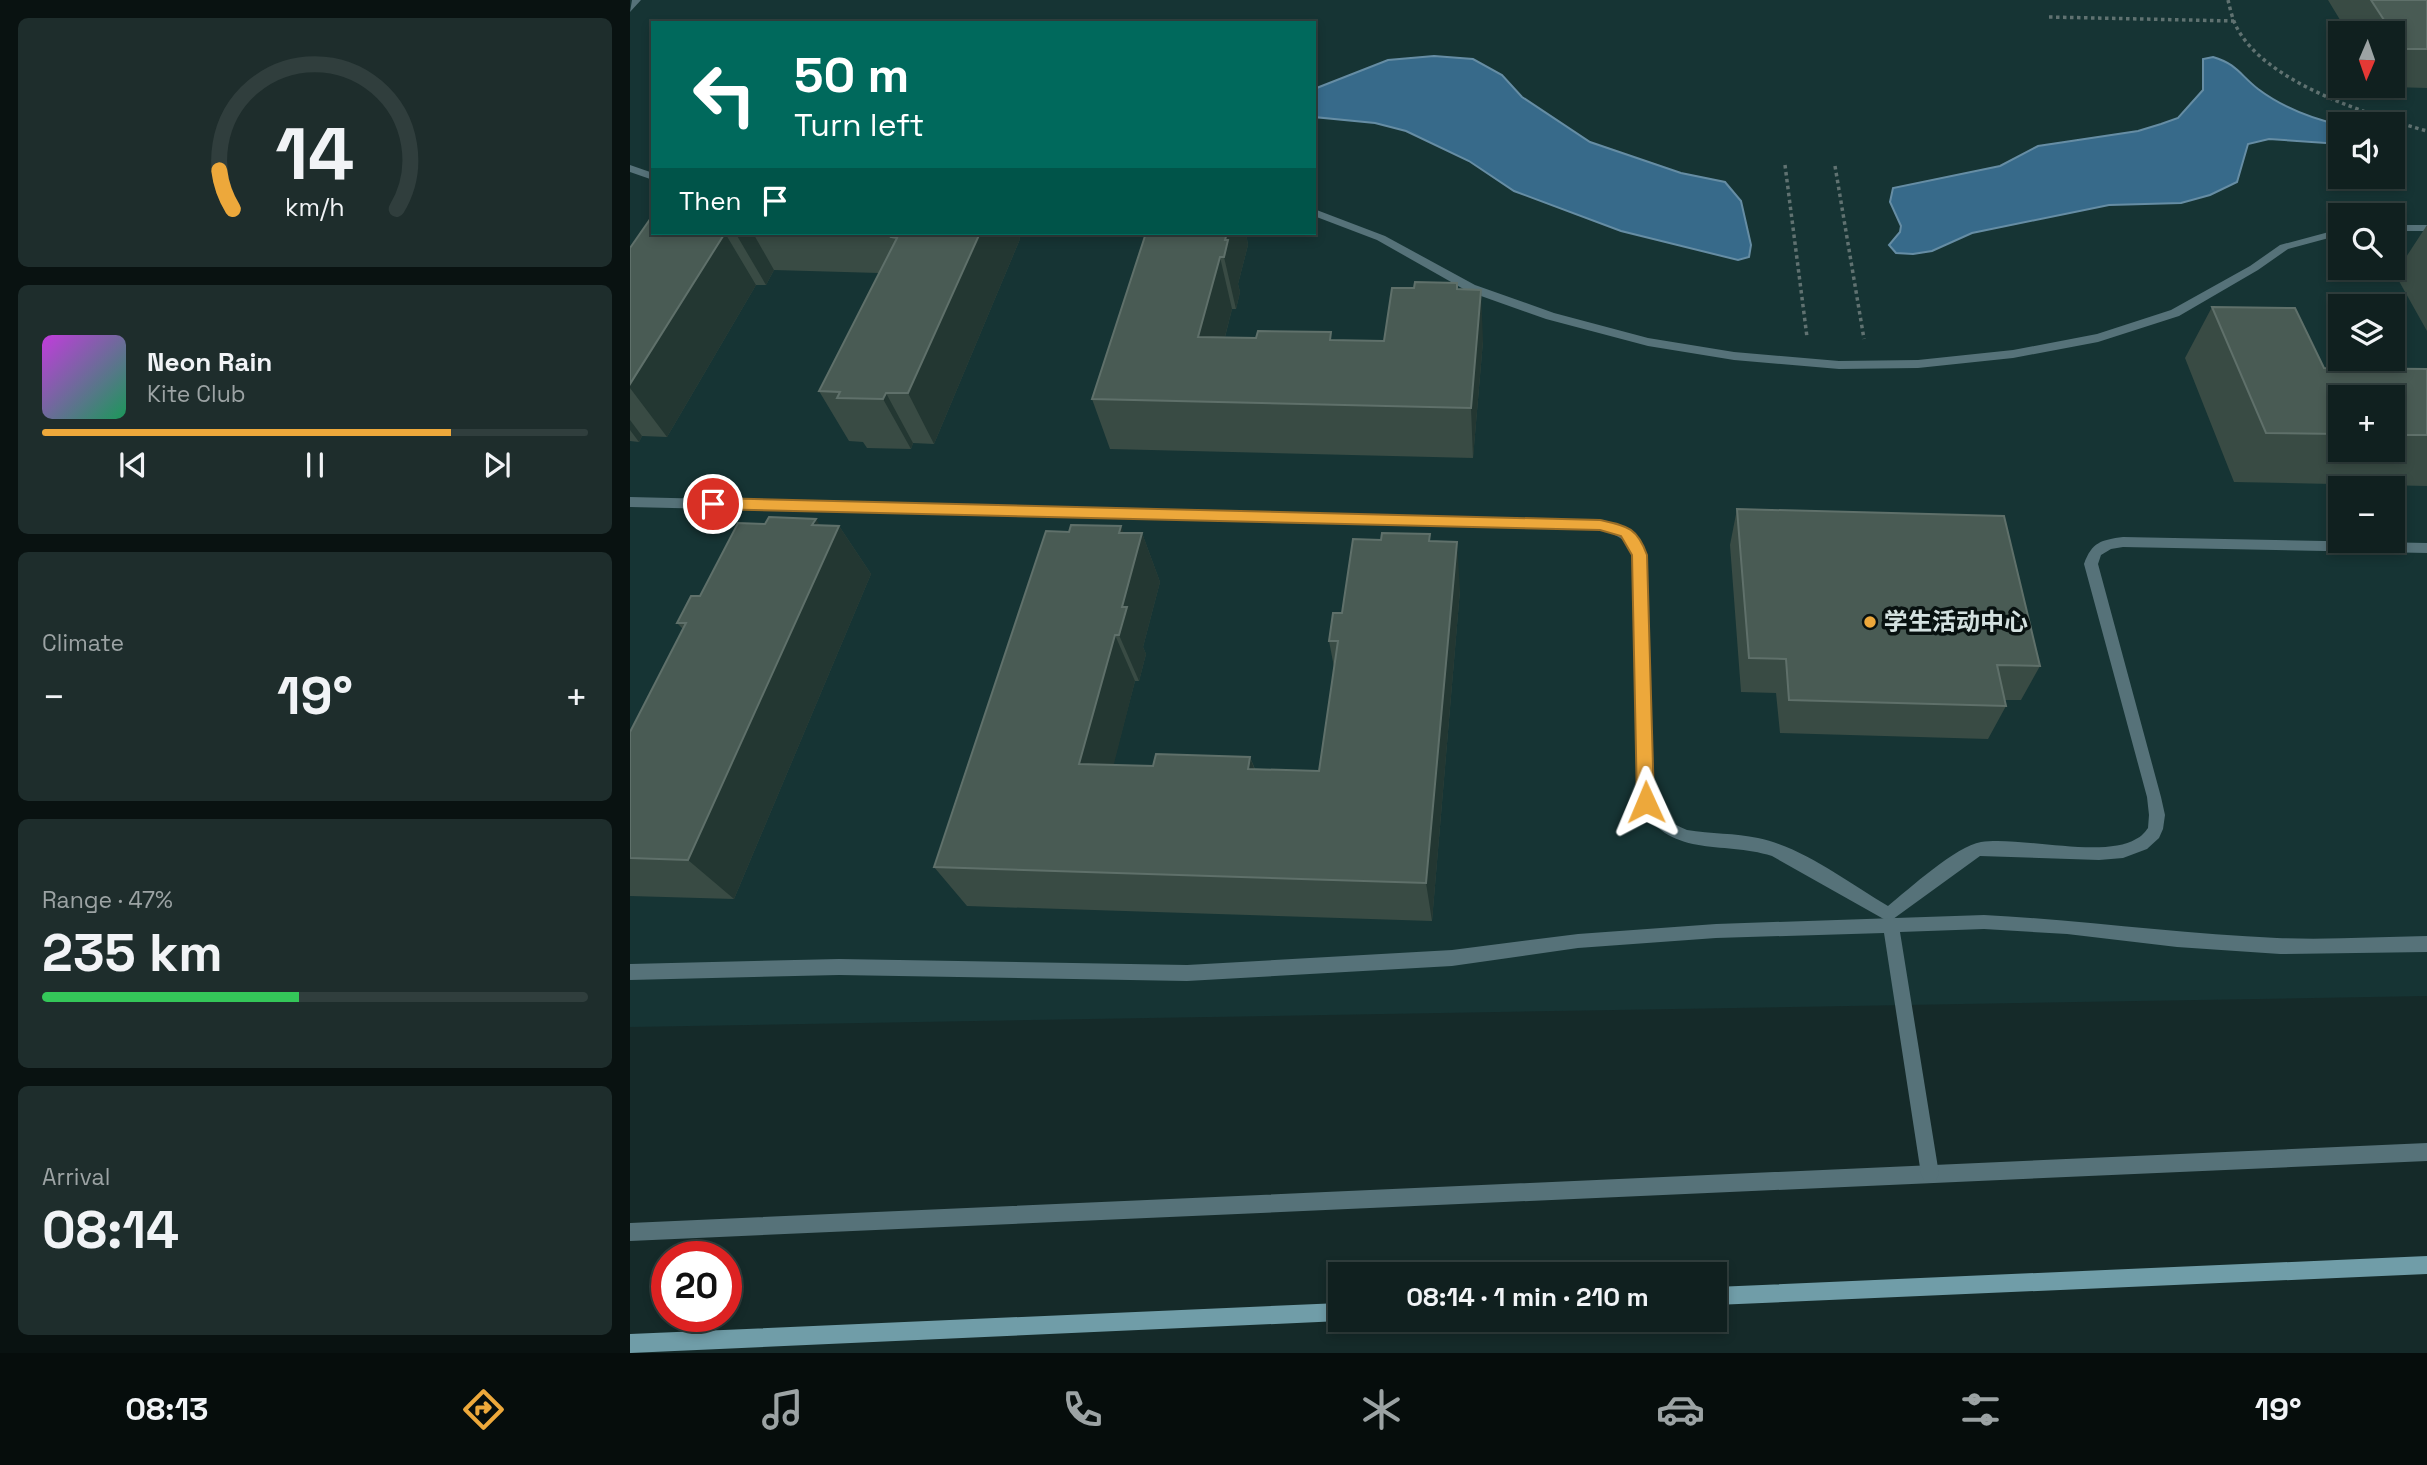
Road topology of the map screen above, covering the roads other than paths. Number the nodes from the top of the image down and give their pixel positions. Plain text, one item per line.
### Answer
1 (637, 0) edge
2 (630, 9) edge
3 (630, 168) edge
4 (651, 176) edge
5 (1316, 213) edge
6 (2405, 228) edge
7 (2427, 228) edge
8 (2328, 235) edge
9 (630, 502) edge
10 (2427, 548) edge
11 (1890, 920) junction
12 (2427, 944) edge
13 (630, 972) edge
14 (2427, 1152) edge
15 (1930, 1174) junction
16 (630, 1232) edge
17 (2427, 1265) edge
18 (1727, 1295) edge
19 (1328, 1313) edge
20 (630, 1344) edge

1 - 2 street
3 - 4 street
5 - 8 street
6 - 7 street
9 - 11 street
10 - 11 street
11 - 12 street
11 - 13 street
11 - 15 street
14 - 15 street
15 - 16 street
17 - 18 main road
19 - 20 main road

